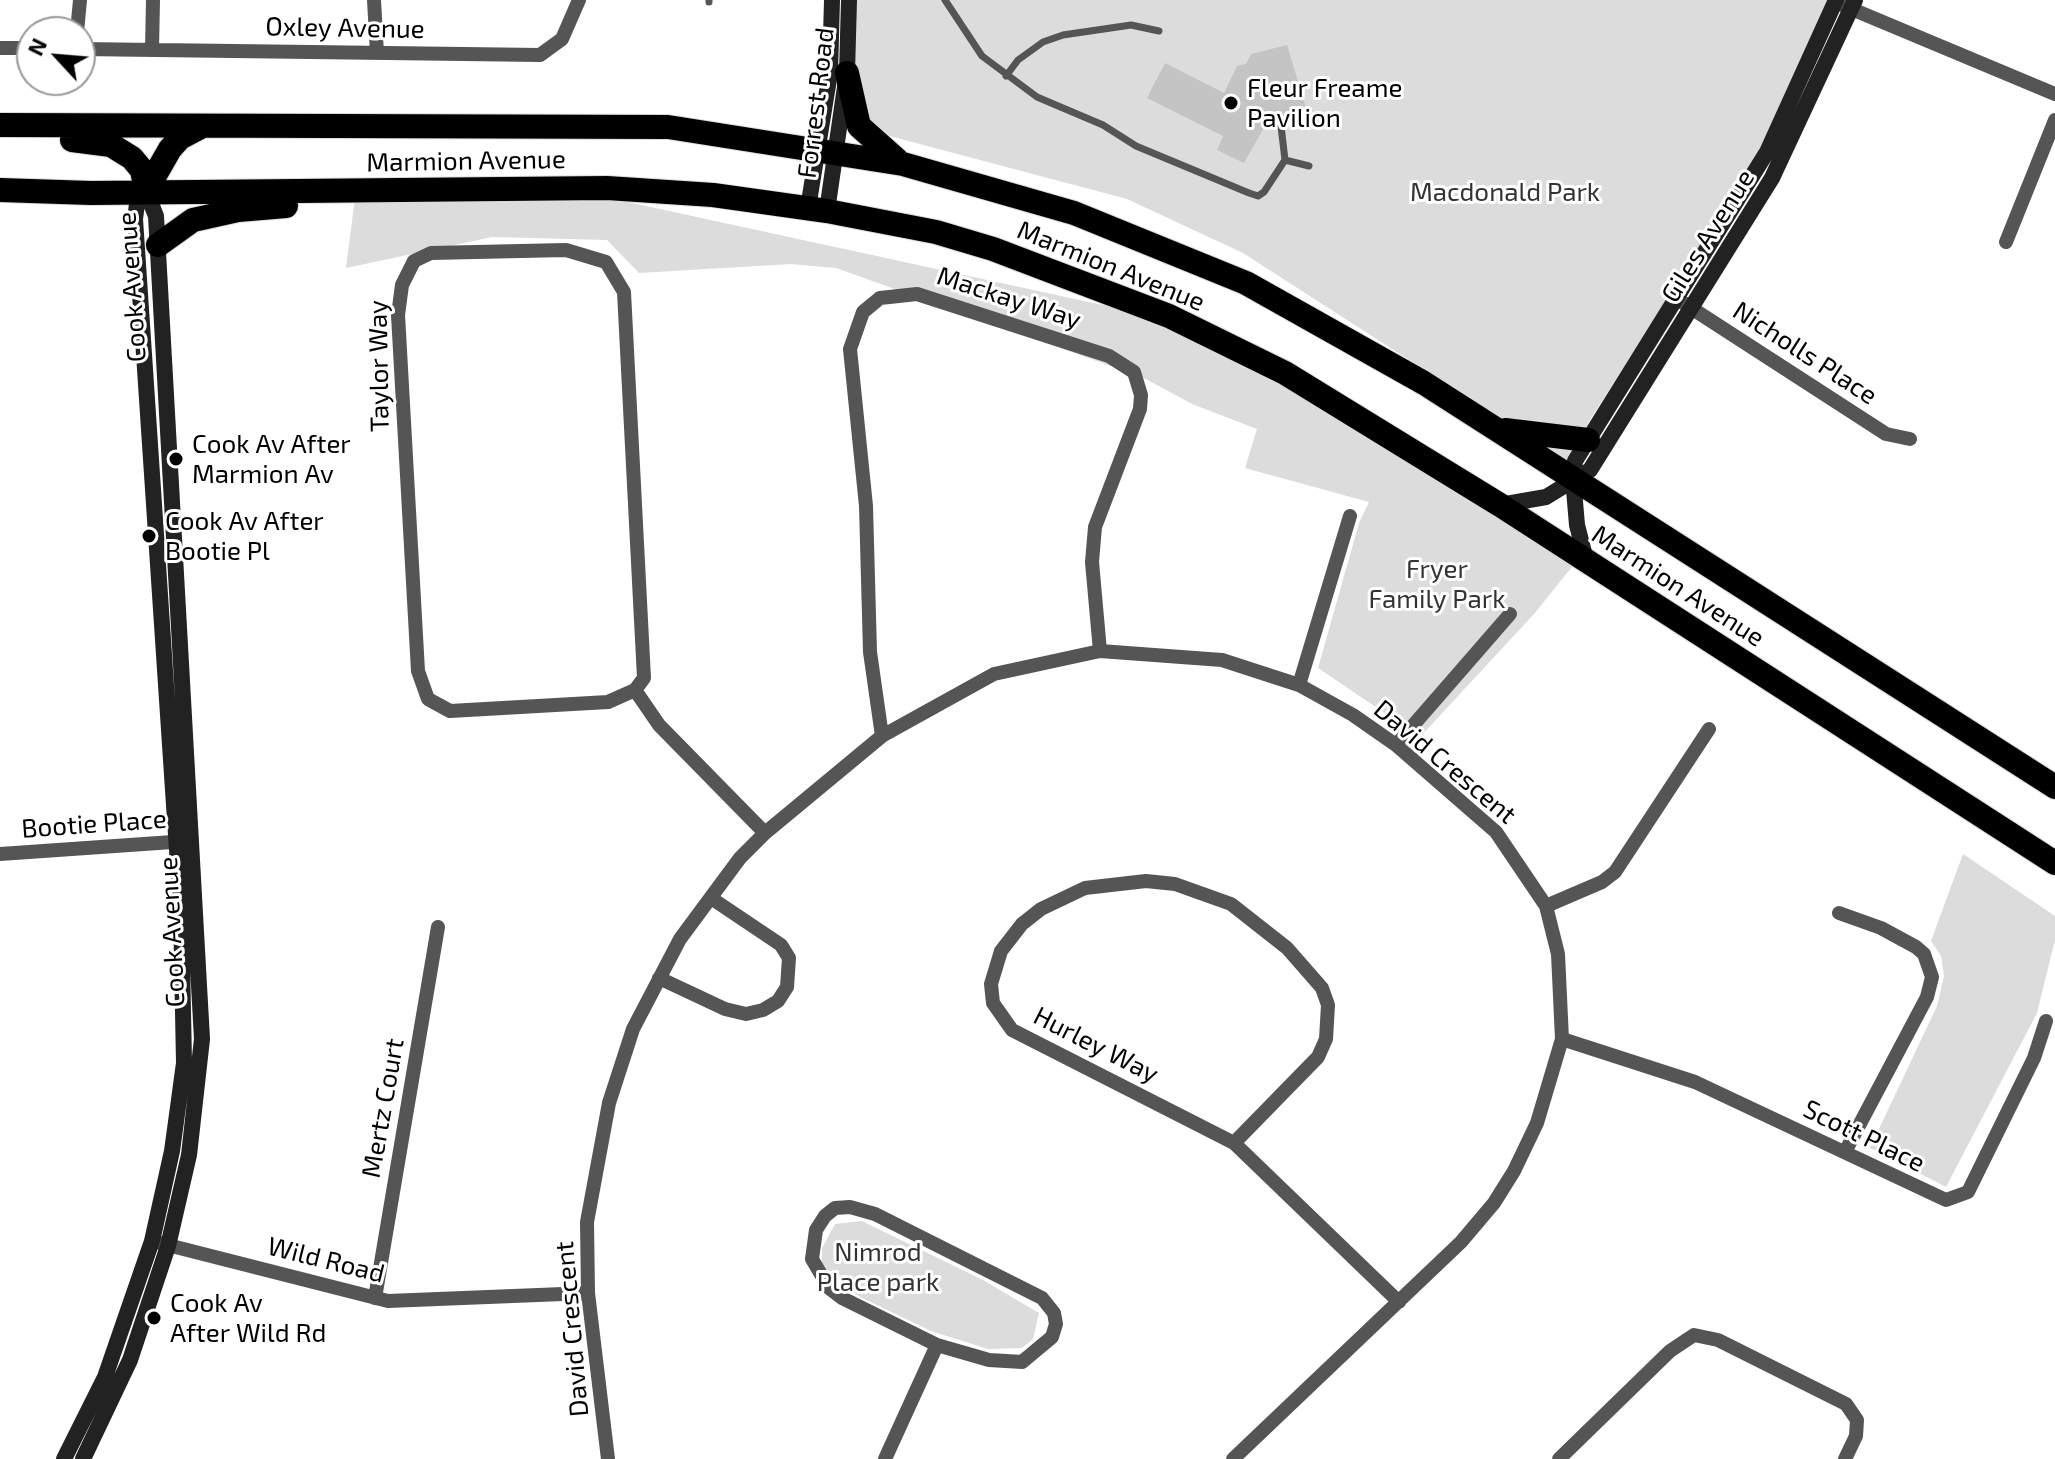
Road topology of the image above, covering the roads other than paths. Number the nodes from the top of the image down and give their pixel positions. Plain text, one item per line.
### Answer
1 (153, 0) edge
2 (374, 0) edge
3 (579, 0) edge
4 (832, 0) edge
5 (849, 0) edge
6 (945, 0) edge
7 (1844, 3) edge
8 (1159, 31) dead end
9 (96, 49) edge
10 (152, 49) junction
11 (377, 53) junction
12 (847, 73) junction
13 (1006, 76) junction
14 (2055, 94) edge
15 (2055, 120) edge
16 (0, 125) edge
17 (1281, 126) dead end
18 (200, 127) junction
19 (0, 137) edge
20 (827, 150) junction
21 (1285, 160) junction
22 (903, 164) junction
23 (1309, 166) dead end
24 (0, 190) edge
25 (146, 191) junction
26 (352, 191) junction
27 (818, 209) junction
28 (2006, 242) dead end
29 (158, 245) junction
30 (1677, 299) junction
31 (1692, 307) junction
32 (1495, 429) junction
33 (1910, 439) dead end
34 (1588, 440) junction
35 (1573, 478) junction
36 (1500, 505) junction
37 (1350, 516) dead end
38 (1586, 560) junction
39 (1510, 614) dead end
40 (1100, 651) junction
41 (1299, 685) junction
42 (635, 690) junction
43 (1709, 729) dead end
44 (882, 736) junction
45 (1396, 745) junction
46 (2055, 787) edge
47 (765, 833) junction
48 (183, 842) junction
49 (0, 854) edge
50 (2055, 863) edge
51 (711, 898) junction
52 (1546, 906) junction
53 (1839, 913) dead end
54 (438, 927) dead end
55 (659, 978) junction
56 (2046, 1021) dead end
57 (1562, 1039) junction
58 (1234, 1143) junction
59 (1845, 1152) junction
60 (160, 1244) junction
61 (588, 1293) junction
62 (375, 1298) junction
63 (1399, 1302) junction
64 (937, 1345) junction
65 (64, 1459) edge
66 (83, 1459) edge
67 (608, 1459) edge
68 (885, 1459) edge
69 (1233, 1459) edge
70 (1559, 1459) edge
71 (1845, 1459) edge

1 - 10 street
2 - 11 street
3 - 11 street, Oxley Avenue
4 - 20 street, Forrest Road
5 - 12 street, Forrest Road
6 - 13 lane
7 - 14 street
7 - 30 street, Giles Avenue
7 - 31 street, Giles Avenue
8 - 13 lane
9 - 10 street, Oxley Avenue
10 - 11 street, Oxley Avenue
12 - 20 street, Forrest Road
12 - 22 highway
13 - 21 lane
15 - 28 street
16 - 18 highway, Marmion Avenue
17 - 21 lane
18 - 20 highway, Marmion Avenue
18 - 25 highway
19 - 25 highway
20 - 22 highway, Marmion Avenue
20 - 27 street, Forrest Road
21 - 23 lane
22 - 32 highway, Marmion Avenue
24 - 25 highway, Marmion Avenue
25 - 26 highway, Marmion Avenue
25 - 29 street, Cook Avenue
25 - 48 street, Cook Avenue
26 - 27 highway, Marmion Avenue
26 - 29 highway
27 - 36 highway, Marmion Avenue
29 - 48 street, Cook Avenue
30 - 31 street, Nicholls Place
30 - 34 street, Giles Avenue
31 - 33 street, Nicholls Place
31 - 35 street, Giles Avenue
32 - 34 highway
32 - 35 highway, Marmion Avenue
34 - 35 street, Giles Avenue
35 - 36 street, Giles Avenue
35 - 38 street, Giles Avenue
35 - 46 highway, Marmion Avenue
36 - 38 highway, Marmion Avenue
37 - 41 street
38 - 50 highway, Marmion Avenue
39 - 45 street
40 - 41 street, David Crescent
40 - 44 street, David Crescent
40 - 44 street, Mackay Way
41 - 45 street, David Crescent
42 - 42 street, Taylor Way
42 - 47 street
43 - 52 street
44 - 47 street, David Crescent
45 - 52 street, David Crescent
47 - 51 street, David Crescent
48 - 49 street, Bootie Place
48 - 60 street, Cook Avenue
51 - 55 street, David Crescent
51 - 55 street
52 - 57 street, David Crescent
53 - 59 street
54 - 62 street, Mertz Court
55 - 61 street, David Crescent
56 - 59 street, Scott Place
57 - 59 street, Scott Place
57 - 63 street, David Crescent
58 - 58 street, Hurley Way
58 - 63 street, Hurley Way
60 - 62 street, Wild Road
60 - 65 street, Cook Avenue
60 - 66 street, Cook Avenue
61 - 62 street, Wild Road
61 - 67 street, David Crescent
63 - 69 street, David Crescent
64 - 64 street
64 - 68 street
70 - 71 street

